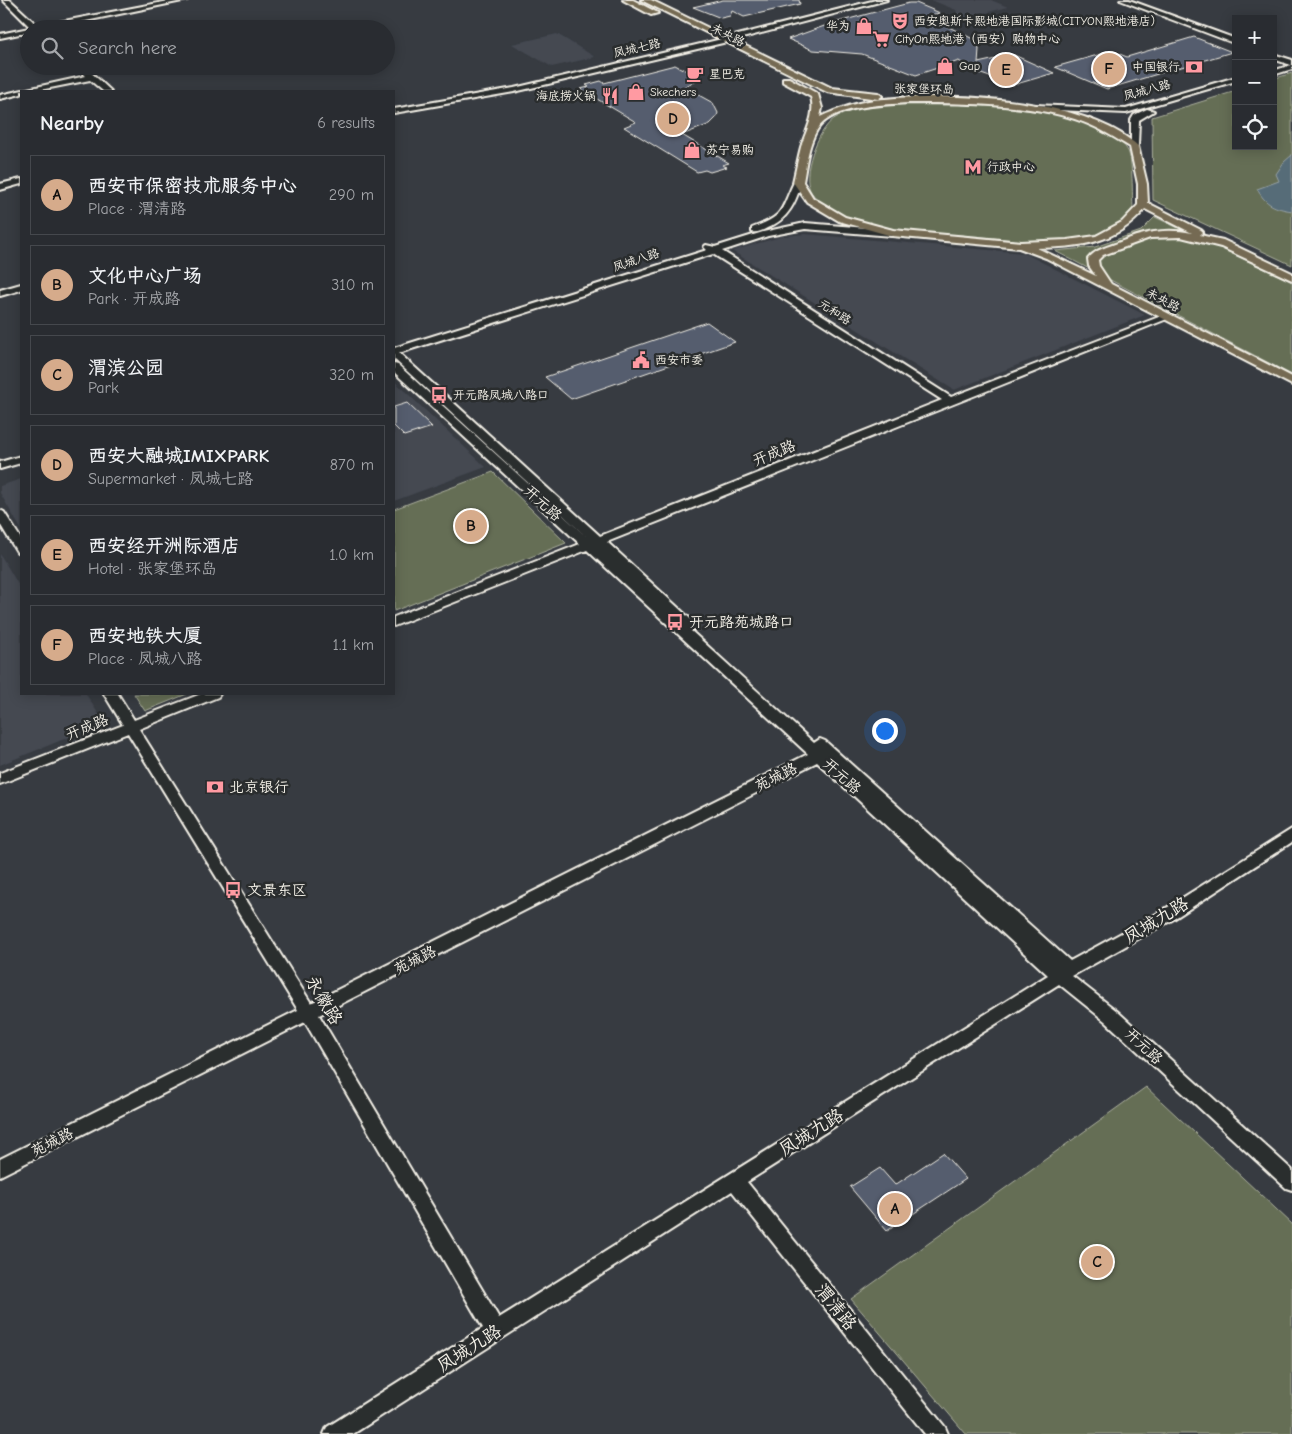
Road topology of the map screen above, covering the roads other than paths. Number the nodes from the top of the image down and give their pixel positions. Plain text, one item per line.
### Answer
1 (6, 0) edge
2 (184, 0) edge
3 (627, 0) edge
4 (645, 0) edge
5 (863, 0) edge
6 (884, 0) edge
7 (1123, 0) edge
8 (27, 20) edge
9 (82, 20) edge
10 (20, 32) edge
11 (0, 36) edge
12 (704, 38) junction
13 (715, 39) junction
14 (726, 40) junction
15 (1232, 41) edge
16 (1277, 58) edge
17 (1292, 64) edge
18 (760, 66) dead end
19 (1277, 67) edge
20 (1277, 71) edge
21 (776, 74) dead end
22 (91, 77) joint
23 (1232, 80) edge
24 (1232, 86) edge
25 (31, 90) edge
26 (106, 90) edge
27 (20, 92) edge
28 (0, 97) edge
29 (912, 99) junction
30 (395, 107) edge
31 (1034, 107) junction
32 (395, 111) edge
33 (811, 132) junction
34 (1134, 146) junction
35 (20, 180) edge
36 (798, 182) junction
37 (0, 185) edge
38 (1143, 204) junction
39 (892, 233) junction
40 (1020, 245) junction
41 (1226, 246) junction
42 (710, 247) junction
43 (1292, 276) edge
44 (1108, 286) junction
45 (20, 287) edge
46 (0, 293) edge
47 (1167, 317) junction
48 (395, 343) edge
49 (395, 352) edge
50 (395, 353) edge
51 (395, 368) edge
52 (1292, 382) edge
53 (950, 401) junction
54 (20, 459) edge
55 (0, 466) edge
56 (20, 467) edge
57 (0, 473) edge
58 (0, 514) edge
59 (594, 542) junction
60 (20, 547) edge
61 (395, 622) edge
62 (112, 695) edge
63 (211, 695) edge
64 (131, 727) junction
65 (824, 753) junction
66 (0, 779) edge
67 (1292, 836) edge
68 (1065, 973) junction
69 (309, 1014) junction
70 (0, 1168) edge
71 (734, 1180) junction
72 (1292, 1182) edge
73 (495, 1332) junction
74 (334, 1434) edge
75 (938, 1434) edge

1 - 8 street
2 - 9 street
3 - 12 main road, 未央路
4 - 13 main road, 未央路
5 - 13 street, 凤城七路
6 - 14 street
7 - 15 street
10 - 11 street
12 - 13 main road, 未央路
12 - 30 street, 凤城七路
13 - 14 main road, 未央路
13 - 18 main road, 未央路
13 - 32 street, 凤城七路
14 - 29 main road, 未央路
16 - 17 street
17 - 19 street
17 - 20 street
21 - 33 main road
22 - 25 street
22 - 26 street
23 - 31 street, 凤城八路
24 - 34 street, 凤城八路
27 - 28 street
29 - 31 main road, 张家堡环岛
29 - 33 main road, 张家堡环岛
31 - 34 main road, 张家堡环岛
33 - 36 main road
34 - 38 main road
35 - 37 street
36 - 39 main road
36 - 42 street, 凤城八路
38 - 40 main road
38 - 41 main road
39 - 40 main road
39 - 42 street, 凤城八路
40 - 44 main road, 未央路
41 - 43 main road
41 - 44 main road
42 - 48 street, 凤城八路
42 - 49 street, 凤城八路
42 - 53 street, 元和路
44 - 47 main road, 未央路
45 - 46 street
47 - 52 main road, 未央路
47 - 53 street, 开成路
50 - 59 street, 开元路
51 - 59 street, 开元路
53 - 59 street, 开成路
54 - 55 street
56 - 57 street
58 - 60 street
59 - 61 street, 开成路
59 - 65 street, 开元路
62 - 64 street, 永徽路
63 - 64 street, 开成路
64 - 66 street, 开成路
64 - 69 street, 永徽路
65 - 68 street, 开元路
65 - 69 street, 苑城路
67 - 68 street, 凤城九路
68 - 71 street, 凤城九路
68 - 72 street, 开元路
69 - 70 street, 苑城路
69 - 73 street, 永徽路
71 - 73 street, 凤城九路
71 - 75 street, 渭清路
73 - 74 street, 凤城九路

